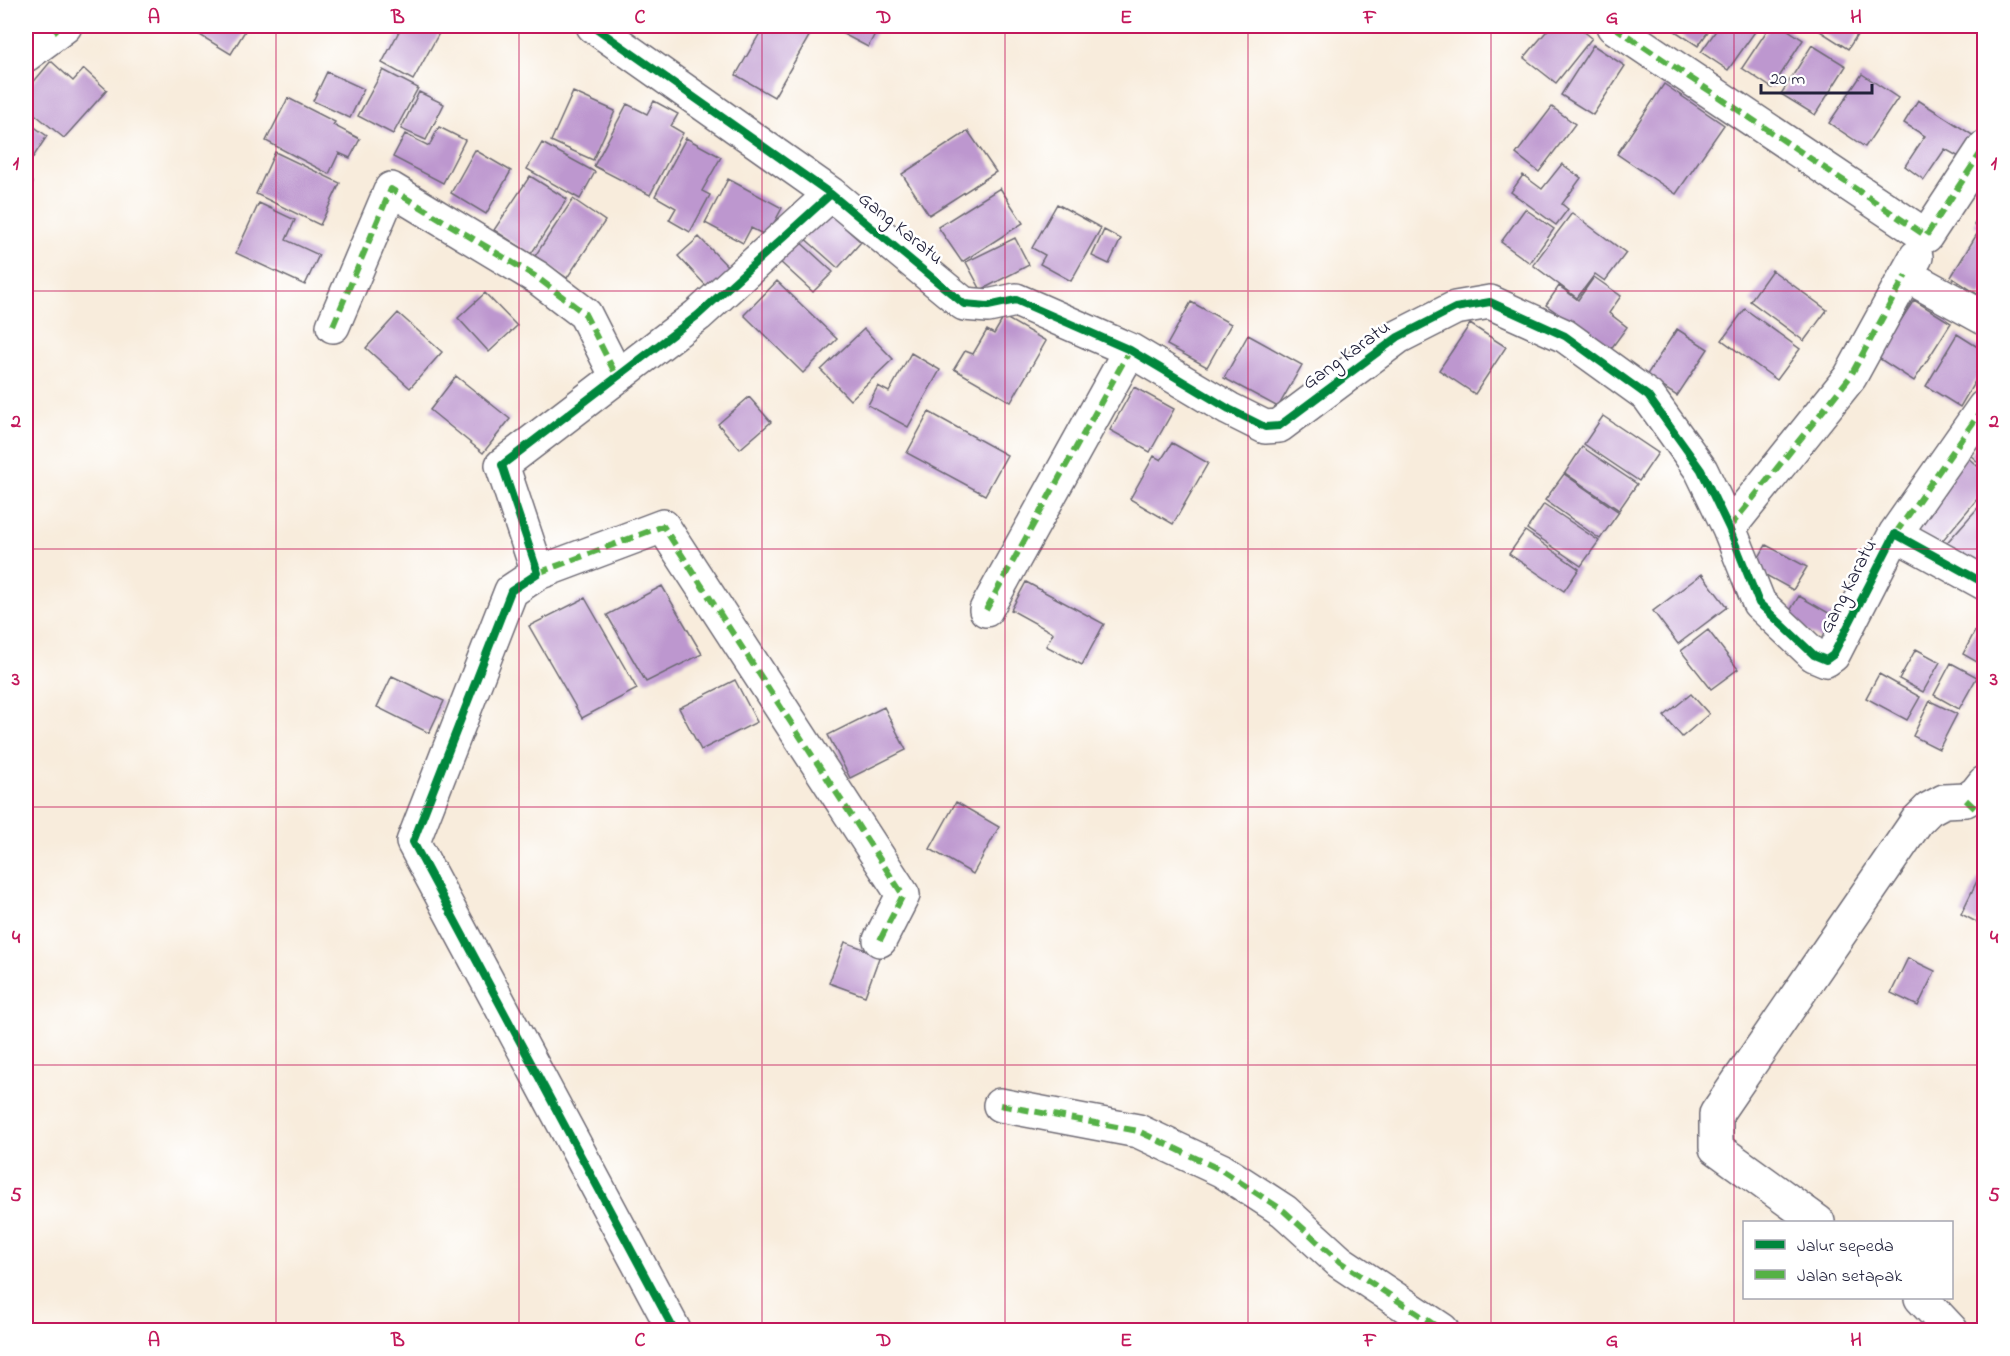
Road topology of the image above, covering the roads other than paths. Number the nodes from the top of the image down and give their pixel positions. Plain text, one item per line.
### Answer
1 (592, 26) edge
2 (1612, 26) edge
3 (58, 28) edge
4 (26, 55) edge
5 (1984, 148) edge
6 (831, 194) junction
7 (1926, 236) junction
8 (1906, 275) junction
9 (1984, 318) edge
10 (333, 326) dead end
11 (1130, 350) junction
12 (617, 377) junction
13 (1984, 407) edge
14 (1729, 528) junction
15 (1895, 534) junction
16 (538, 573) junction
17 (1984, 583) edge
18 (986, 610) dead end
19 (1978, 800) edge
20 (880, 940) dead end
21 (1000, 1105) dead end
22 (1817, 1221) edge
23 (1922, 1299) edge
24 (674, 1330) edge
25 (1442, 1330) edge
26 (1952, 1330) edge

1 - 6 street, Gang Karatu
2 - 7 street
3 - 4 street
5 - 7 street
6 - 11 street, Gang Karatu
6 - 12 street
7 - 8 street
8 - 9 street
8 - 14 street
10 - 12 street
11 - 14 street, Gang Karatu
11 - 18 street
12 - 16 street
13 - 15 street
14 - 15 street, Gang Karatu
15 - 17 street, Gang Karatu
16 - 20 street
16 - 24 street
19 - 22 street
21 - 25 street
23 - 26 street

